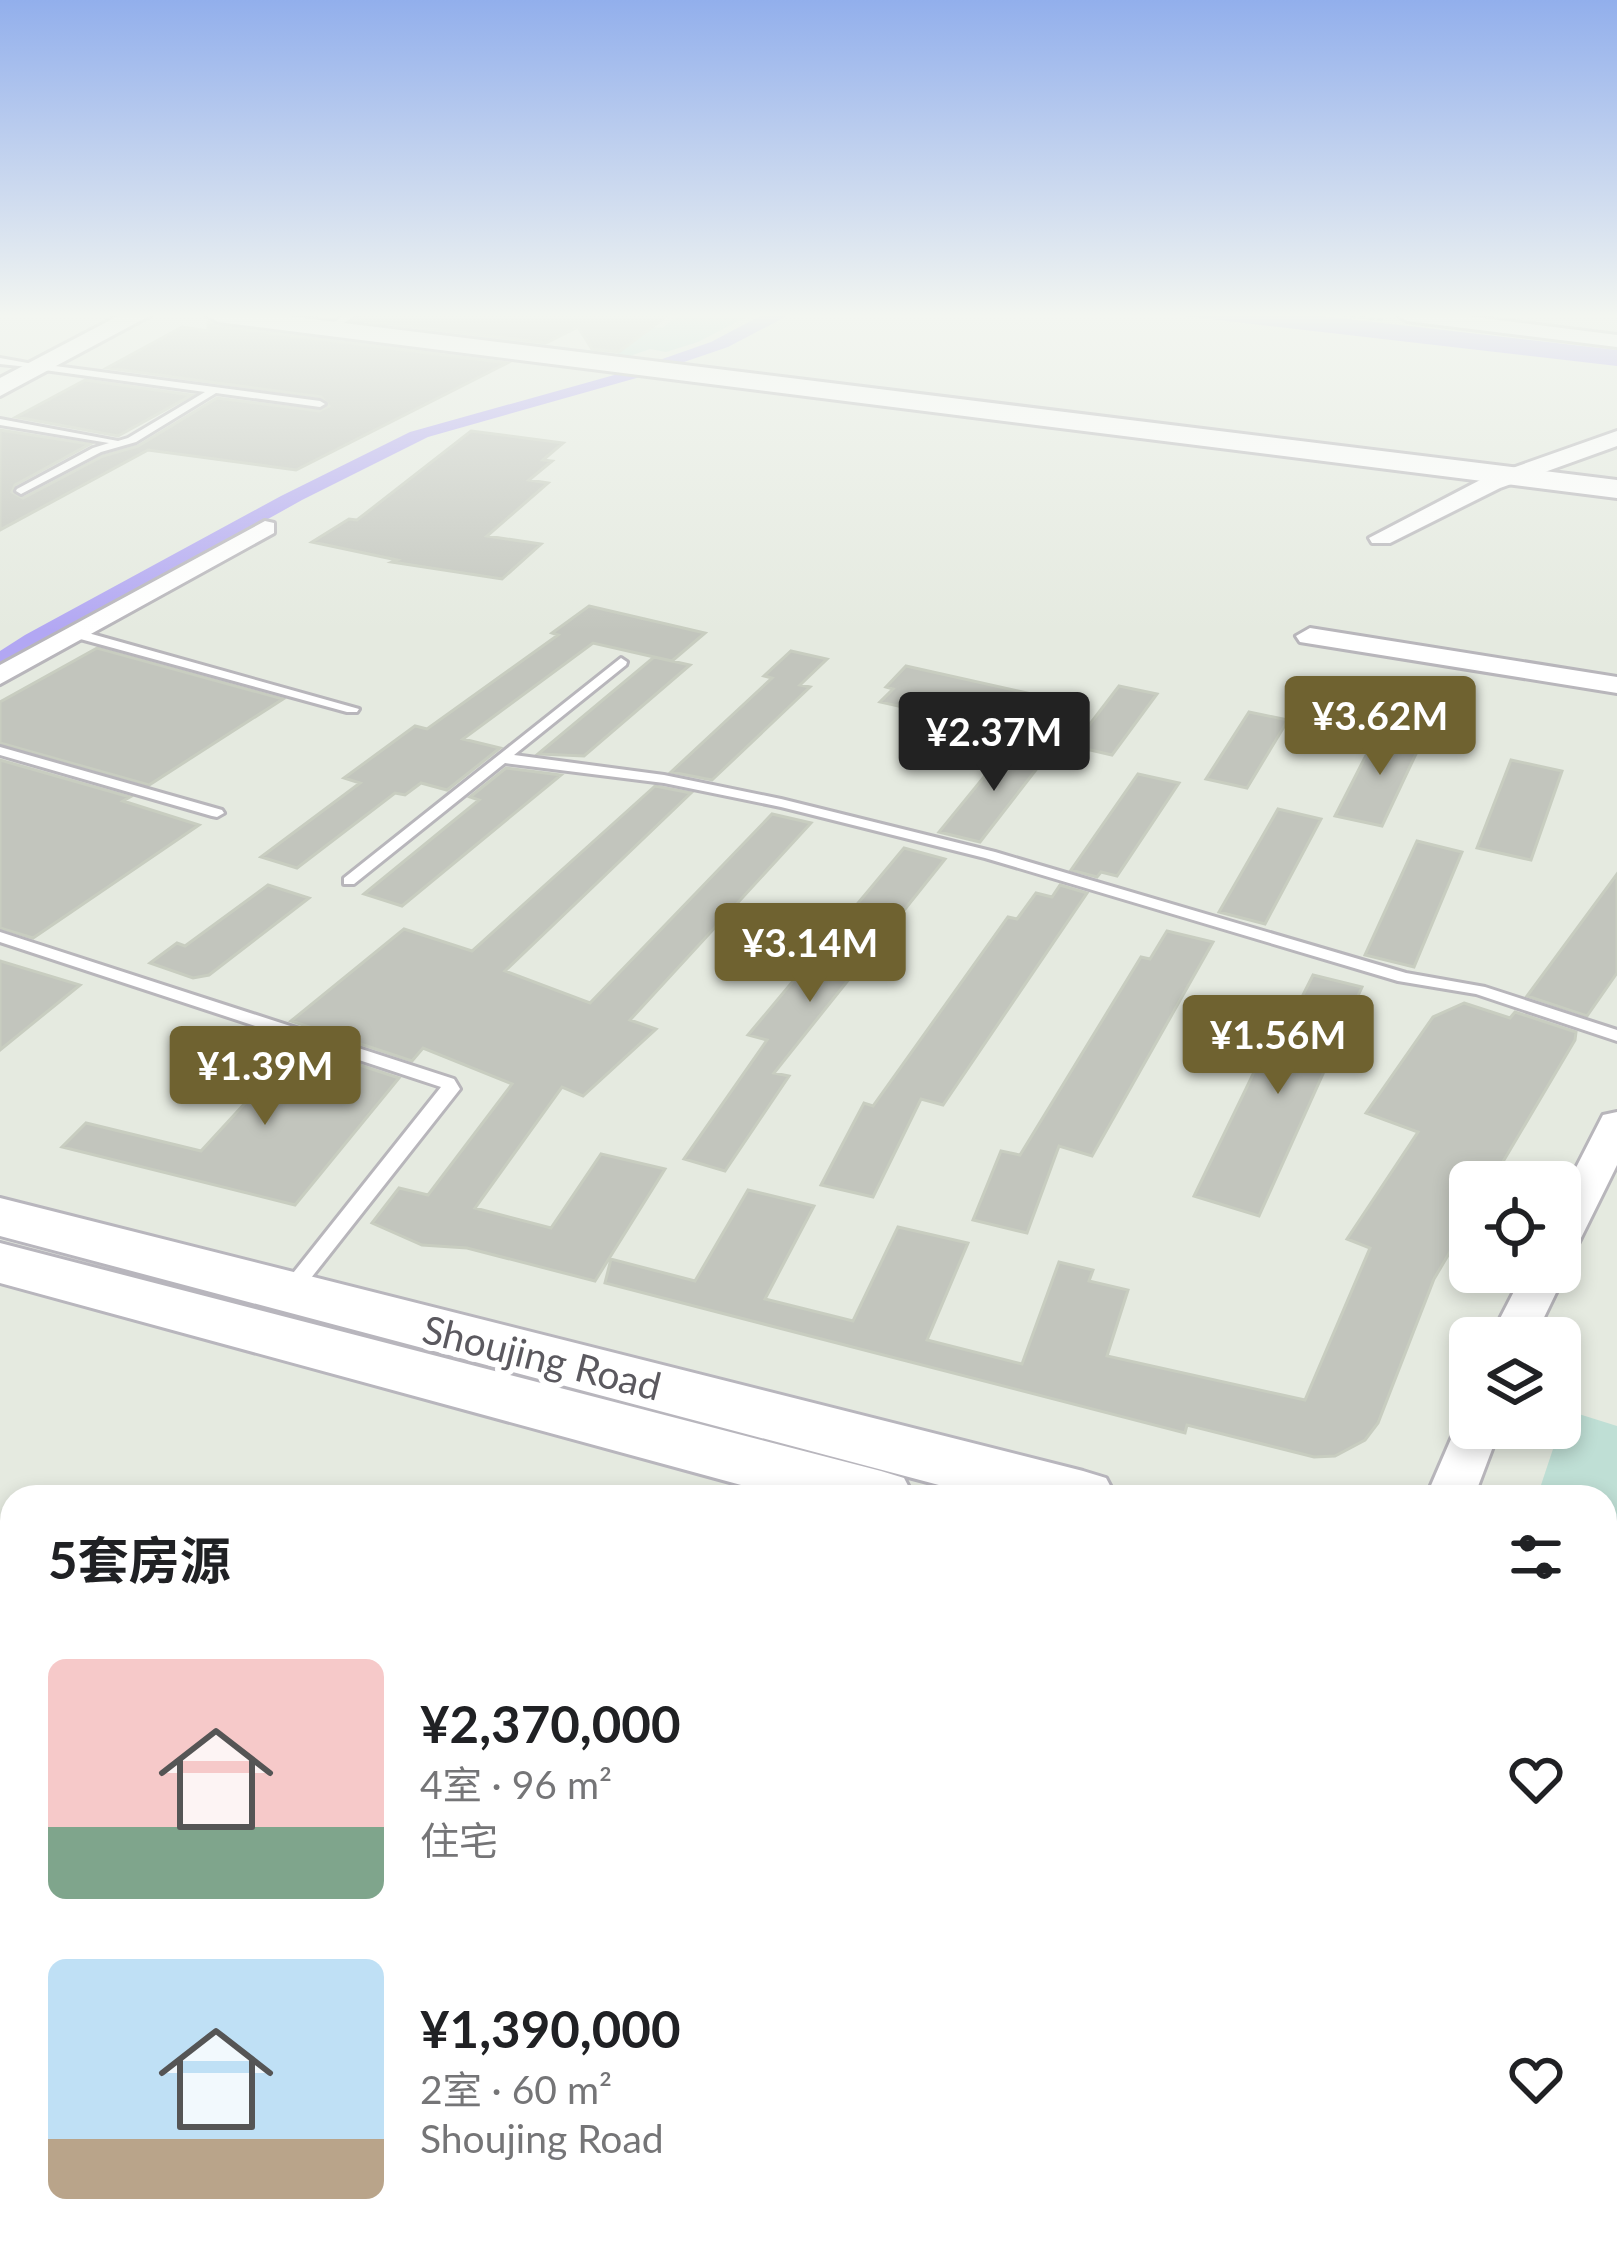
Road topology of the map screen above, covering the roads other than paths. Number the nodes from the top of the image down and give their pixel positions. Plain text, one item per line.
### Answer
1 (163, 420) edge
2 (1059, 420) edge
3 (0, 422) edge
4 (1617, 438) edge
5 (123, 443) junction
6 (1509, 476) junction
7 (21, 490) dead end
8 (1617, 490) edge
9 (265, 528) dead end
10 (1382, 538) dead end
11 (77, 634) junction
12 (1310, 636) dead end
13 (621, 662) dead end
14 (0, 676) edge
15 (1617, 685) edge
16 (352, 709) dead end
17 (0, 751) edge
18 (502, 758) junction
19 (218, 813) dead end
20 (349, 881) dead end
21 (0, 937) edge
22 (1617, 1036) edge
23 (1617, 1124) edge
24 (1581, 1197) edge
25 (0, 1217) edge
26 (0, 1264) edge
27 (289, 1292) junction
28 (1469, 1449) edge
29 (836, 1485) edge
30 (1037, 1485) edge
31 (1455, 1485) edge

1 - 5 lane
2 - 6 street
3 - 5 lane
4 - 6 street
5 - 7 lane
6 - 8 street
6 - 10 street
9 - 11 street
11 - 14 street
11 - 16 lane
12 - 15 street
13 - 18 lane
17 - 19 lane
18 - 20 lane
18 - 22 lane
21 - 27 lane
23 - 24 street
25 - 27 main road, Shoujing Road
26 - 29 main road, Shoujing Road
27 - 30 main road, Shoujing Road
28 - 31 street

